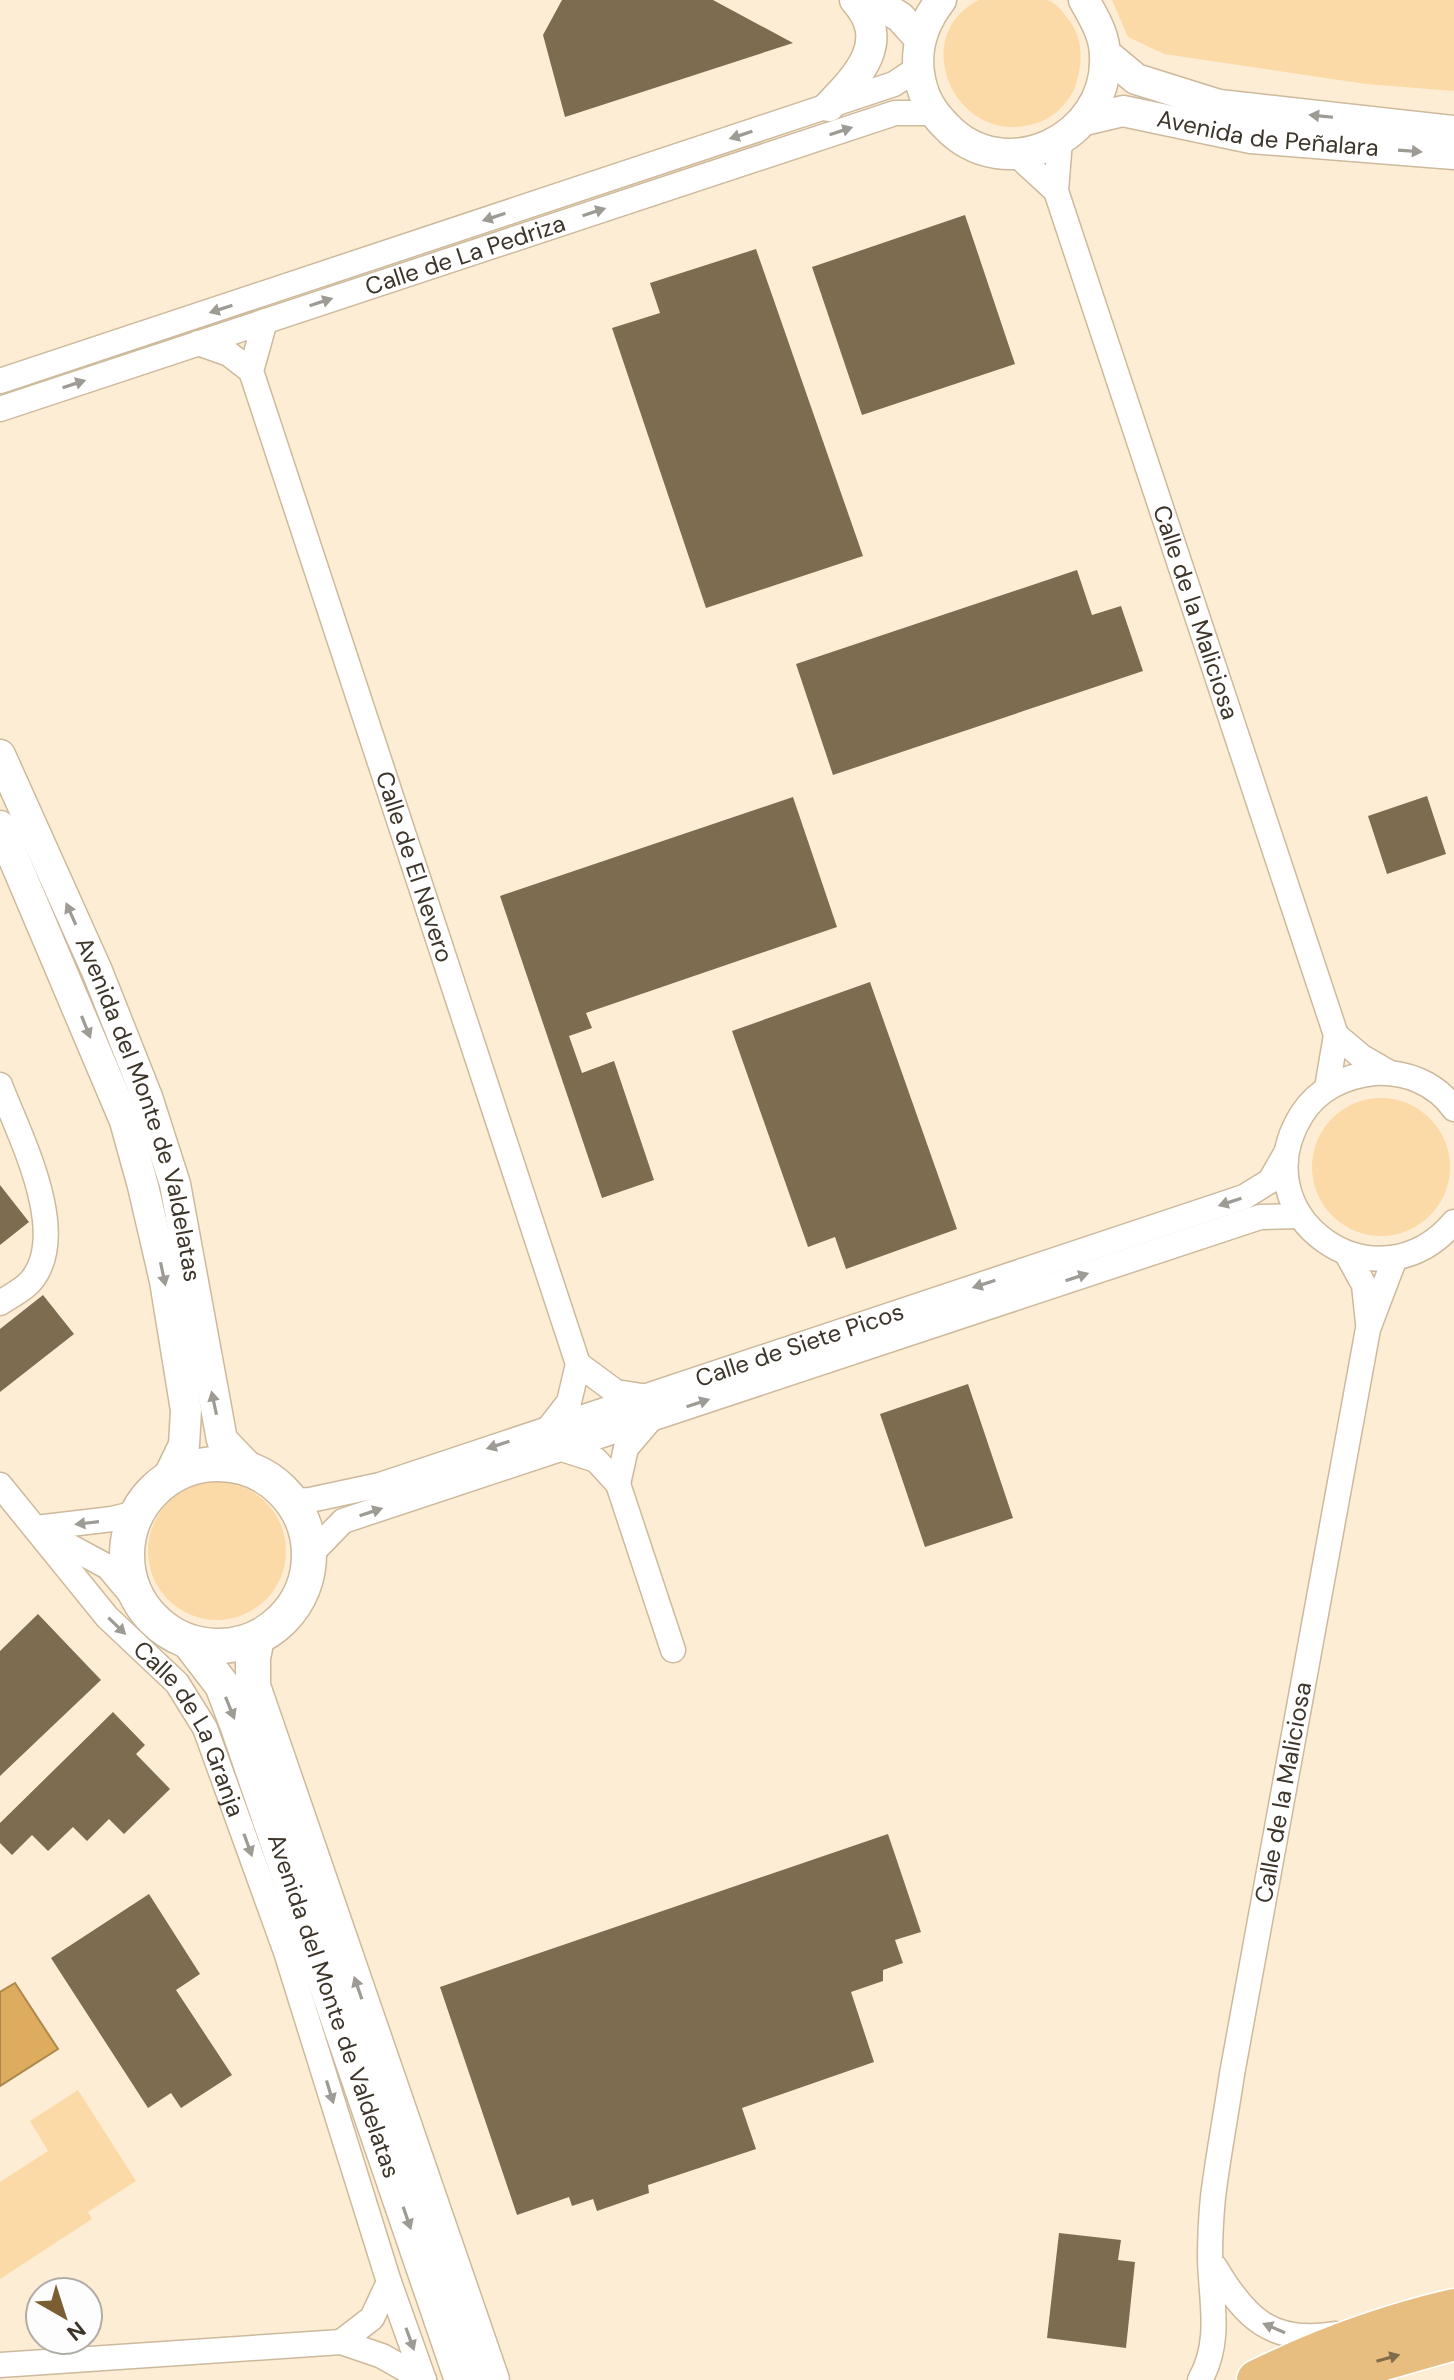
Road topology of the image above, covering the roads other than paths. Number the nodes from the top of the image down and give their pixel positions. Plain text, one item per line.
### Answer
1 (855, 0) edge
2 (872, 0) edge
3 (941, 0) edge
4 (1084, 0) edge
5 (919, 54) junction
6 (1106, 54) junction
7 (829, 106) junction
8 (933, 113) junction
9 (1085, 120) junction
10 (1454, 131) edge
11 (1060, 141) junction
12 (1454, 154) edge
13 (1017, 155) junction
14 (1056, 191) junction
15 (265, 321) junction
16 (198, 343) junction
17 (251, 371) junction
18 (0, 381) edge
19 (0, 409) edge
20 (0, 755) edge
21 (0, 826) edge
22 (1336, 1035) junction
23 (1388, 1072) junction
24 (0, 1085) edge
25 (1327, 1088) junction
26 (1454, 1109) edge
27 (1286, 1153) junction
28 (1300, 1216) junction
29 (1454, 1222) edge
30 (1347, 1254) junction
31 (1395, 1258) junction
32 (0, 1303) edge
33 (1368, 1329) junction
34 (578, 1364) junction
35 (648, 1408) junction
36 (555, 1439) junction
37 (250, 1469) junction
38 (168, 1478) junction
39 (618, 1484) junction
40 (0, 1485) edge
41 (292, 1501) junction
42 (136, 1513) junction
43 (36, 1528) junction
44 (309, 1556) junction
45 (139, 1604) junction
46 (257, 1638) junction
47 (189, 1642) junction
48 (673, 1650) dead end
49 (277, 1843) junction
50 (286, 1952) junction
51 (1210, 2259) junction
52 (389, 2282) junction
53 (1454, 2309) edge
54 (1405, 2321) junction
55 (1454, 2340) edge
56 (341, 2342) junction
57 (0, 2365) edge
58 (424, 2380) edge
59 (462, 2380) edge
60 (492, 2380) edge
61 (1200, 2380) edge
62 (1257, 2380) edge
63 (1323, 2380) edge

1 - 7 street
2 - 5 street
3 - 5 street
4 - 6 street
5 - 7 street, Calle de La Pedriza
5 - 8 street
6 - 9 street
10 -> 6 street, Avenida de Peñalara
7 -> 18 street, Calle de La Pedriza
8 - 13 street
15 -> 8 street, Calle de La Pedriza
9 - 11 street
9 -> 12 street, Avenida de Peñalara
11 - 13 street
11 - 14 street, Calle de la Maliciosa
13 - 14 street, Calle de la Maliciosa
14 - 22 street, Calle de la Maliciosa
15 - 16 street, Calle de La Pedriza
15 - 17 street
16 - 17 street
19 -> 16 street, Calle de La Pedriza
17 - 34 street, Calle de El Nevero
37 -> 20 street, Avenida del Monte de Valdelatas
21 -> 38 street, Avenida del Monte de Valdelatas
22 - 23 street
22 - 25 street, Calle de la Maliciosa
23 - 25 street
23 - 26 street
24 - 32 street
25 - 27 street, Calle de Siete Picos
27 - 28 street
27 -> 35 street, Calle de Siete Picos
28 - 30 street
35 -> 28 street, Calle de Siete Picos
29 - 31 street
30 - 31 street
30 - 33 street, Calle de la Maliciosa
31 - 33 street, Calle de la Maliciosa
33 - 51 street, Calle de la Maliciosa
34 - 35 street
34 - 36 street
35 - 36 street, Calle de Siete Picos
35 - 39 street
36 - 39 street
36 -> 41 street, Calle de Siete Picos
44 -> 36 street, Calle de Siete Picos
37 - 38 main road
37 - 41 main road
38 - 42 main road
39 - 48 street
40 - 43 street, Calle de La Granja
41 - 44 main road
42 -> 43 street
42 - 45 main road
43 - 45 street
43 -> 50 street, Calle de La Granja
44 - 46 main road
45 - 47 main road
46 - 47 main road
60 -> 46 main road, Avenida del Monte de Valdelatas
47 -> 49 main road, Avenida del Monte de Valdelatas
49 - 50 street
49 -> 59 main road, Avenida del Monte de Valdelatas
50 -> 52 street, Calle de La Granja
54 -> 51 street
51 - 61 street, Calle de la Maliciosa
52 - 56 street
52 -> 58 street, Calle de La Granja
53 - 54 highway
54 - 62 highway
63 -> 55 highway
56 - 57 street
56 - 58 street

